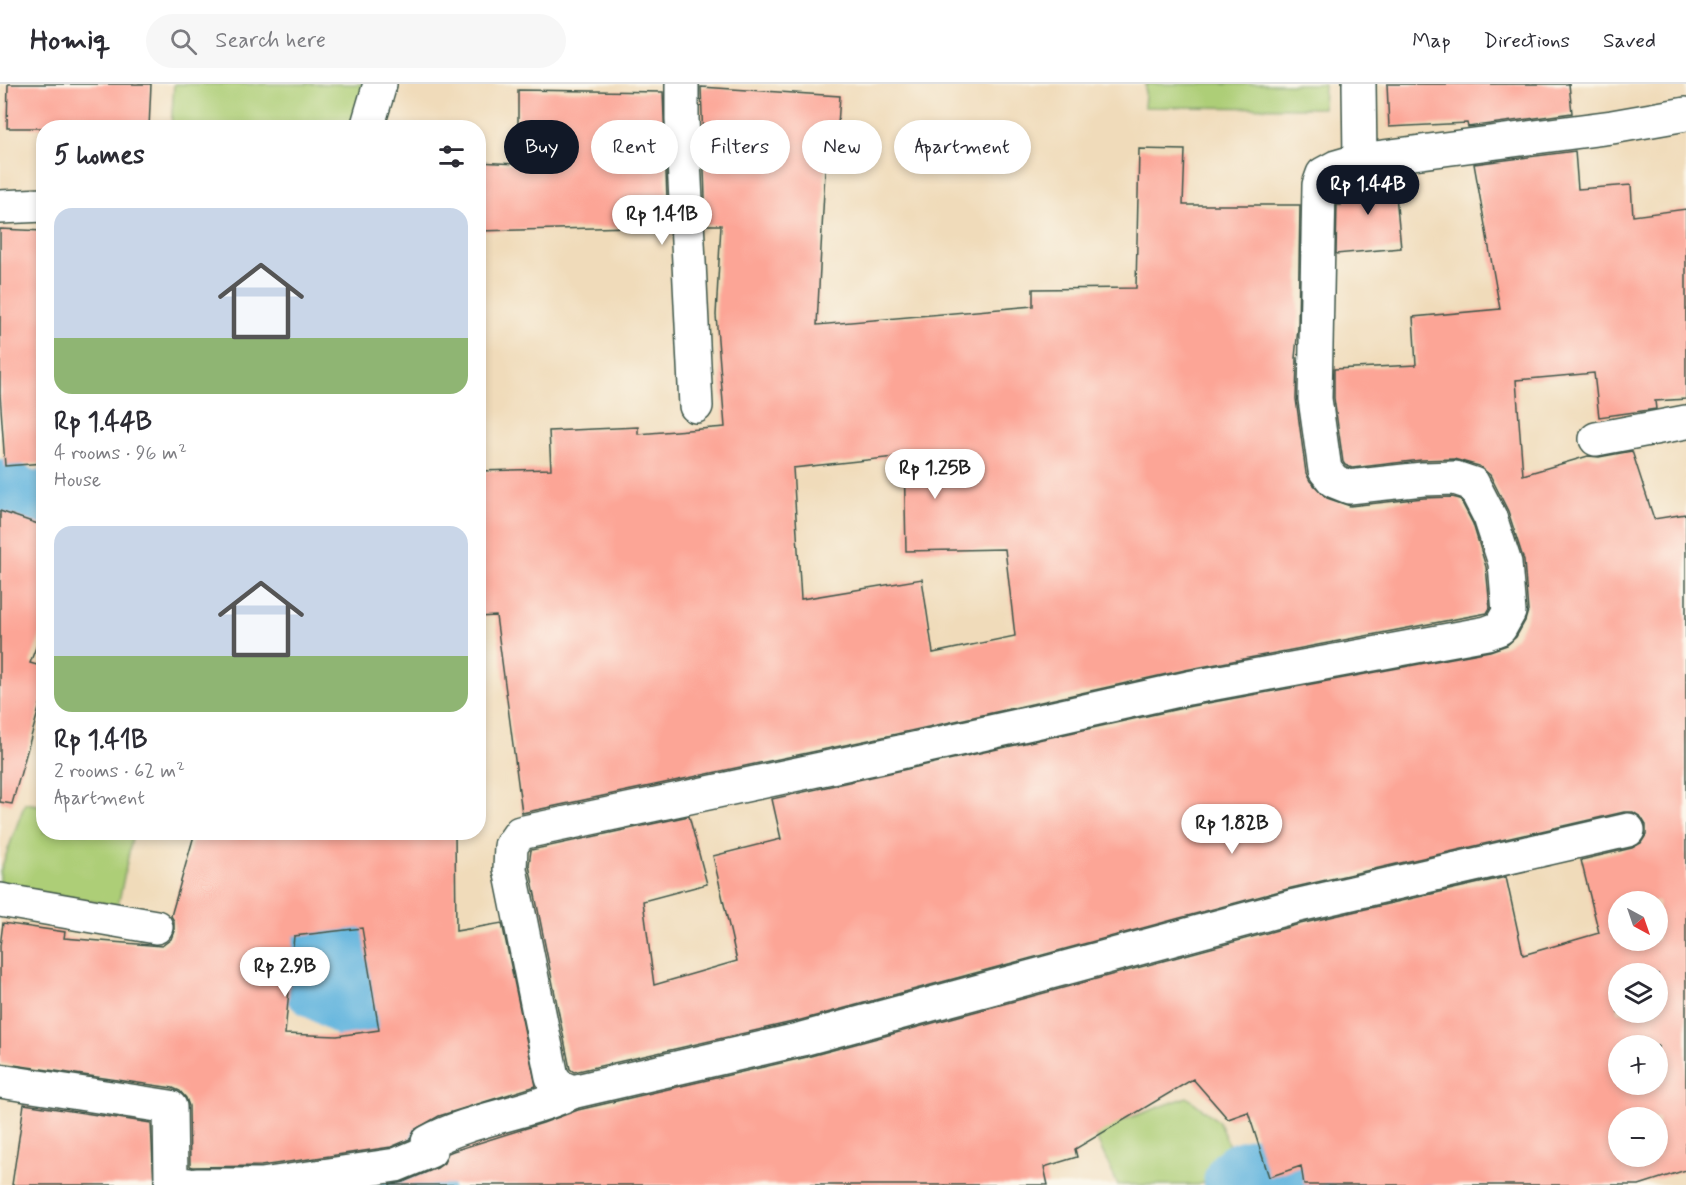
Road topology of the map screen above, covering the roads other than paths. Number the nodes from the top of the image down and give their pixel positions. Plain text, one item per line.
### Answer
1 (380, 84) edge
2 (682, 84) edge
3 (1359, 84) edge
4 (1686, 114) edge
5 (369, 120) edge
6 (1360, 160) junction
7 (36, 206) edge
8 (0, 207) edge
9 (696, 406) dead end
10 (1686, 422) edge
11 (1596, 439) dead end
12 (1628, 830) dead end
13 (0, 900) edge
14 (156, 927) dead end
15 (0, 1081) edge
16 (572, 1092) junction
17 (189, 1185) edge
18 (197, 1185) edge

1 - 5 street
2 - 9 street
3 - 6 street
4 - 6 street
6 - 16 street
7 - 8 street
10 - 11 street
12 - 16 street
13 - 14 street
15 - 17 street
16 - 18 street

